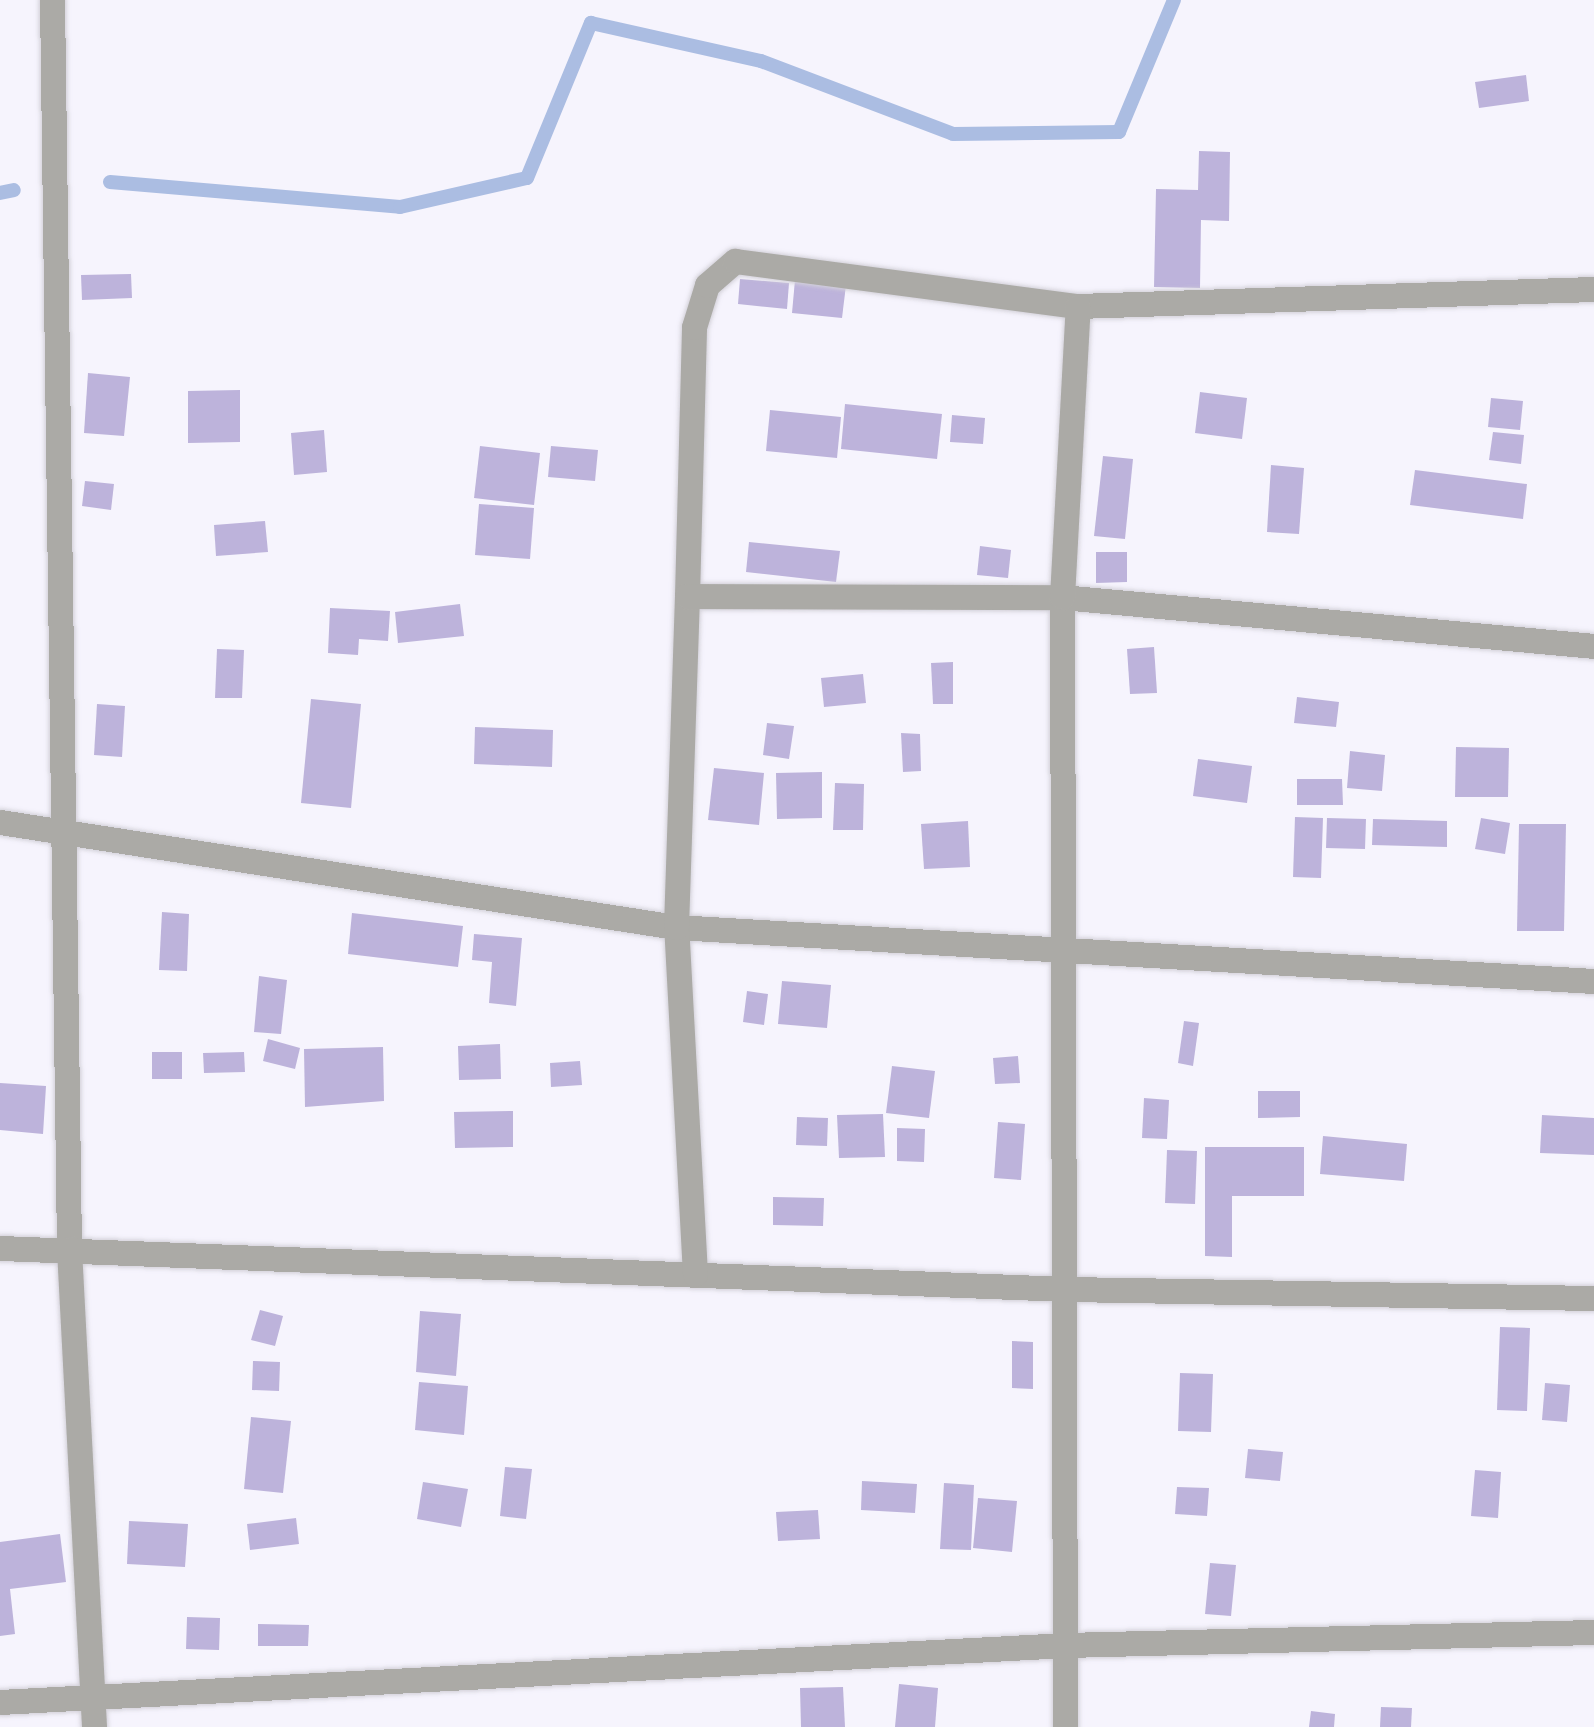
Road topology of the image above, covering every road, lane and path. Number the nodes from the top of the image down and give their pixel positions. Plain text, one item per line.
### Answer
1 (52, 0) edge
2 (1594, 289) edge
3 (1078, 306) junction
4 (687, 596) junction
5 (1062, 597) junction
6 (1594, 646) edge
7 (0, 822) edge
8 (66, 834) junction
9 (676, 927) junction
10 (1064, 956) junction
11 (1594, 980) edge
12 (0, 1248) edge
13 (69, 1248) junction
14 (695, 1274) junction
15 (1068, 1289) junction
16 (1594, 1298) edge
17 (1594, 1632) edge
18 (1065, 1646) junction
19 (0, 1702) edge
20 (95, 1715) edge
21 (1065, 1727) edge

1 - 8 street
2 - 3 street
3 - 4 street
3 - 5 street
4 - 5 street
4 - 9 street
5 - 6 street
5 - 10 street
7 - 8 street
8 - 9 street
8 - 13 street
9 - 10 street
9 - 14 street
10 - 11 street
10 - 15 street
12 - 13 street
13 - 14 street
13 - 20 street
14 - 15 street
15 - 16 street
15 - 18 street
17 - 18 street
18 - 20 street
18 - 21 street
19 - 20 street

